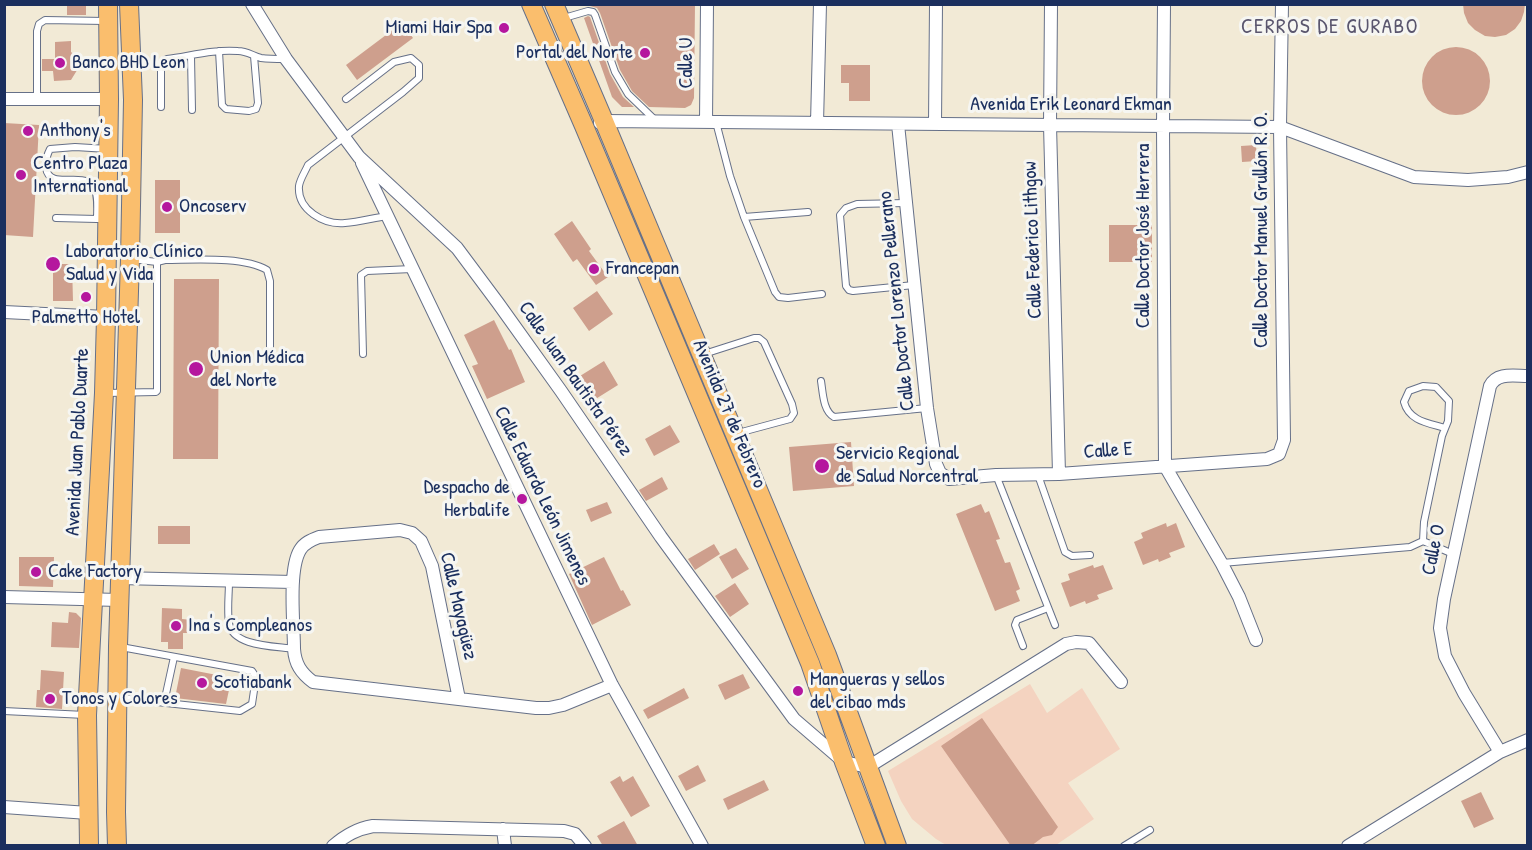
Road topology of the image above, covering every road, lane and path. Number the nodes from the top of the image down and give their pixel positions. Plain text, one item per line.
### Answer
1 (129, 4) edge
2 (252, 4) edge
3 (531, 4) edge
4 (706, 4) edge
5 (820, 4) edge
6 (936, 4) edge
7 (1051, 4) edge
8 (1164, 4) edge
9 (1282, 4) edge
10 (557, 12) edge
11 (109, 13) edge
12 (219, 51) junction
13 (191, 56) junction
14 (254, 56) junction
15 (286, 59) junction
16 (4, 99) edge
17 (37, 99) junction
18 (109, 99) junction
19 (346, 99) dead end
20 (161, 107) dead end
21 (192, 110) dead end
22 (604, 122) junction
23 (657, 122) junction
24 (711, 122) junction
25 (817, 123) junction
26 (898, 124) junction
27 (935, 124) junction
28 (1050, 125) junction
29 (584, 126) junction
30 (1163, 126) junction
31 (1280, 127) junction
32 (344, 137) junction
33 (108, 149) junction
34 (359, 156) junction
35 (1527, 172) edge
36 (906, 203) junction
37 (808, 212) dead end
38 (387, 216) junction
39 (744, 217) junction
40 (56, 218) dead end
41 (102, 218) junction
42 (130, 259) junction
43 (157, 262) junction
44 (412, 269) junction
45 (915, 285) junction
46 (822, 294) dead end
47 (4, 312) edge
48 (106, 317) junction
49 (363, 354) dead end
50 (702, 355) junction
51 (270, 361) dead end
52 (1527, 376) edge
53 (821, 381) dead end
54 (125, 392) junction
55 (104, 393) junction
56 (927, 408) junction
57 (1445, 428) junction
58 (735, 434) junction
59 (1279, 454) joint
60 (1165, 466) junction
61 (940, 473) joint
62 (1038, 474) junction
63 (1059, 474) junction
64 (996, 476) junction
65 (1422, 540) junction
66 (1090, 555) dead end
67 (1454, 555) junction
68 (1222, 564) junction
69 (119, 578) junction
70 (229, 580) junction
71 (293, 582) junction
72 (4, 597) edge
73 (93, 598) junction
74 (119, 600) junction
75 (1048, 608) junction
76 (1054, 625) dead end
77 (1256, 640) dead end
78 (118, 646) junction
79 (1023, 646) dead end
80 (294, 649) junction
81 (174, 657) junction
82 (1121, 682) dead end
83 (612, 685) junction
84 (117, 698) junction
85 (459, 699) junction
86 (164, 703) junction
87 (4, 711) edge
88 (87, 715) junction
89 (1527, 740) edge
90 (1500, 752) junction
91 (844, 762) junction
92 (867, 767) junction
93 (4, 807) edge
94 (88, 813) junction
95 (503, 829) junction
96 (1150, 830) dead end
97 (89, 846) edge
98 (117, 846) edge
99 (333, 846) edge
100 (505, 846) edge
101 (585, 846) edge
102 (702, 846) edge
103 (876, 846) edge
104 (897, 846) edge
105 (1124, 846) edge
106 (1348, 846) edge

1 - 42 main road
2 - 15 street, Calle Juan Bautista Pérez
3 - 29 main road, Avenida 27 de Febrero
4 - 24 street, Calle U
5 - 25 street
6 - 27 street
7 - 28 street, Calle Federico Lithgow
8 - 30 street, Calle Doctor José Herrera
9 - 31 street, Calle Doctor Manuel Grullón R. O.
10 - 22 main road, Avenida 27 de Febrero
10 - 23 lane
11 - 17 lane
11 - 18 main road, Avenida Juan Pablo Duarte
12 - 13 lane
12 - 14 lane
12 - 14 lane
13 - 20 lane
13 - 21 lane
14 - 15 lane
15 - 32 street, Calle Juan Bautista Pérez
16 - 17 street
17 - 18 street
18 - 33 main road, Avenida Juan Pablo Duarte
19 - 32 lane
22 - 23 street, Avenida Erik Leonard Ekman
22 - 29 street, Avenida Erik Leonard Ekman
22 - 50 main road, Avenida 27 de Febrero
23 - 24 street, Avenida Erik Leonard Ekman
24 - 25 street, Avenida Erik Leonard Ekman
24 - 39 lane
25 - 26 street, Avenida Erik Leonard Ekman
26 - 27 street, Avenida Erik Leonard Ekman
26 - 36 street, Calle Doctor Lorenzo Pellerano
27 - 28 street, Avenida Erik Leonard Ekman
28 - 30 street, Avenida Erik Leonard Ekman
28 - 63 street, Calle Federico Lithgow
29 - 91 main road, Avenida 27 de Febrero
30 - 31 street, Avenida Erik Leonard Ekman
30 - 60 street, Calle Doctor José Herrera
31 - 35 street, Avenida Erik Leonard Ekman
31 - 59 street, Calle Doctor Manuel Grullón R. O.
32 - 34 street, Calle Juan Bautista Pérez
32 - 38 lane
33 - 41 main road, Avenida Juan Pablo Duarte
33 - 41 lane
34 - 38 street, Calle Eduardo León Jimenes
34 - 91 street, Calle Juan Bautista Pérez
36 - 45 street, Calle Doctor Lorenzo Pellerano
36 - 45 lane
37 - 39 lane
38 - 44 street, Calle Eduardo León Jimenes
39 - 46 lane
40 - 41 lane
41 - 48 main road, Avenida Juan Pablo Duarte
42 - 43 lane
42 - 54 main road
43 - 51 lane
43 - 54 lane
44 - 49 lane
44 - 83 street, Calle Eduardo León Jimenes
45 - 56 street, Calle Doctor Lorenzo Pellerano
47 - 48 street
48 - 55 main road, Avenida Juan Pablo Duarte
50 - 58 main road, Avenida 27 de Febrero
50 - 58 lane
52 - 67 street, Calle O
53 - 56 lane
54 - 55 lane
54 - 69 main road
55 - 73 main road, Avenida Juan Pablo Duarte
56 - 61 street, Calle Doctor Lorenzo Pellerano
57 - 57 lane
57 - 65 lane
58 - 92 main road, Avenida 27 de Febrero
59 - 60 street, Calle E
60 - 63 street, Calle E
60 - 68 street
61 - 64 street, Calle E
62 - 63 street, Calle E
62 - 64 street, Calle E
62 - 66 lane
64 - 75 lane
65 - 67 lane
65 - 68 lane
67 - 90 street, Calle O
68 - 77 street
69 - 70 street
69 - 74 main road
70 - 71 street
70 - 80 lane
71 - 80 street, Calle Mayagüez
71 - 85 street, Calle Mayagüez
72 - 73 street
73 - 74 street
73 - 88 main road, Avenida Juan Pablo Duarte
74 - 78 main road
75 - 76 lane
75 - 79 lane
78 - 81 lane
78 - 84 main road
80 - 85 street, Calle Mayagüez
81 - 86 lane
81 - 86 lane
82 - 92 street
83 - 85 street, Calle Mayagüez
83 - 102 street, Calle Eduardo León Jimenes
84 - 86 lane
84 - 98 main road
87 - 88 lane
88 - 94 main road, Avenida Juan Pablo Duarte
89 - 90 street
90 - 106 street
91 - 92 street, Calle Juan Bautista Pérez
91 - 103 main road, Avenida 27 de Febrero
92 - 104 main road, Avenida 27 de Febrero
93 - 94 street
94 - 97 main road, Avenida Juan Pablo Duarte
95 - 99 street
95 - 100 street
95 - 101 street
96 - 105 lane

